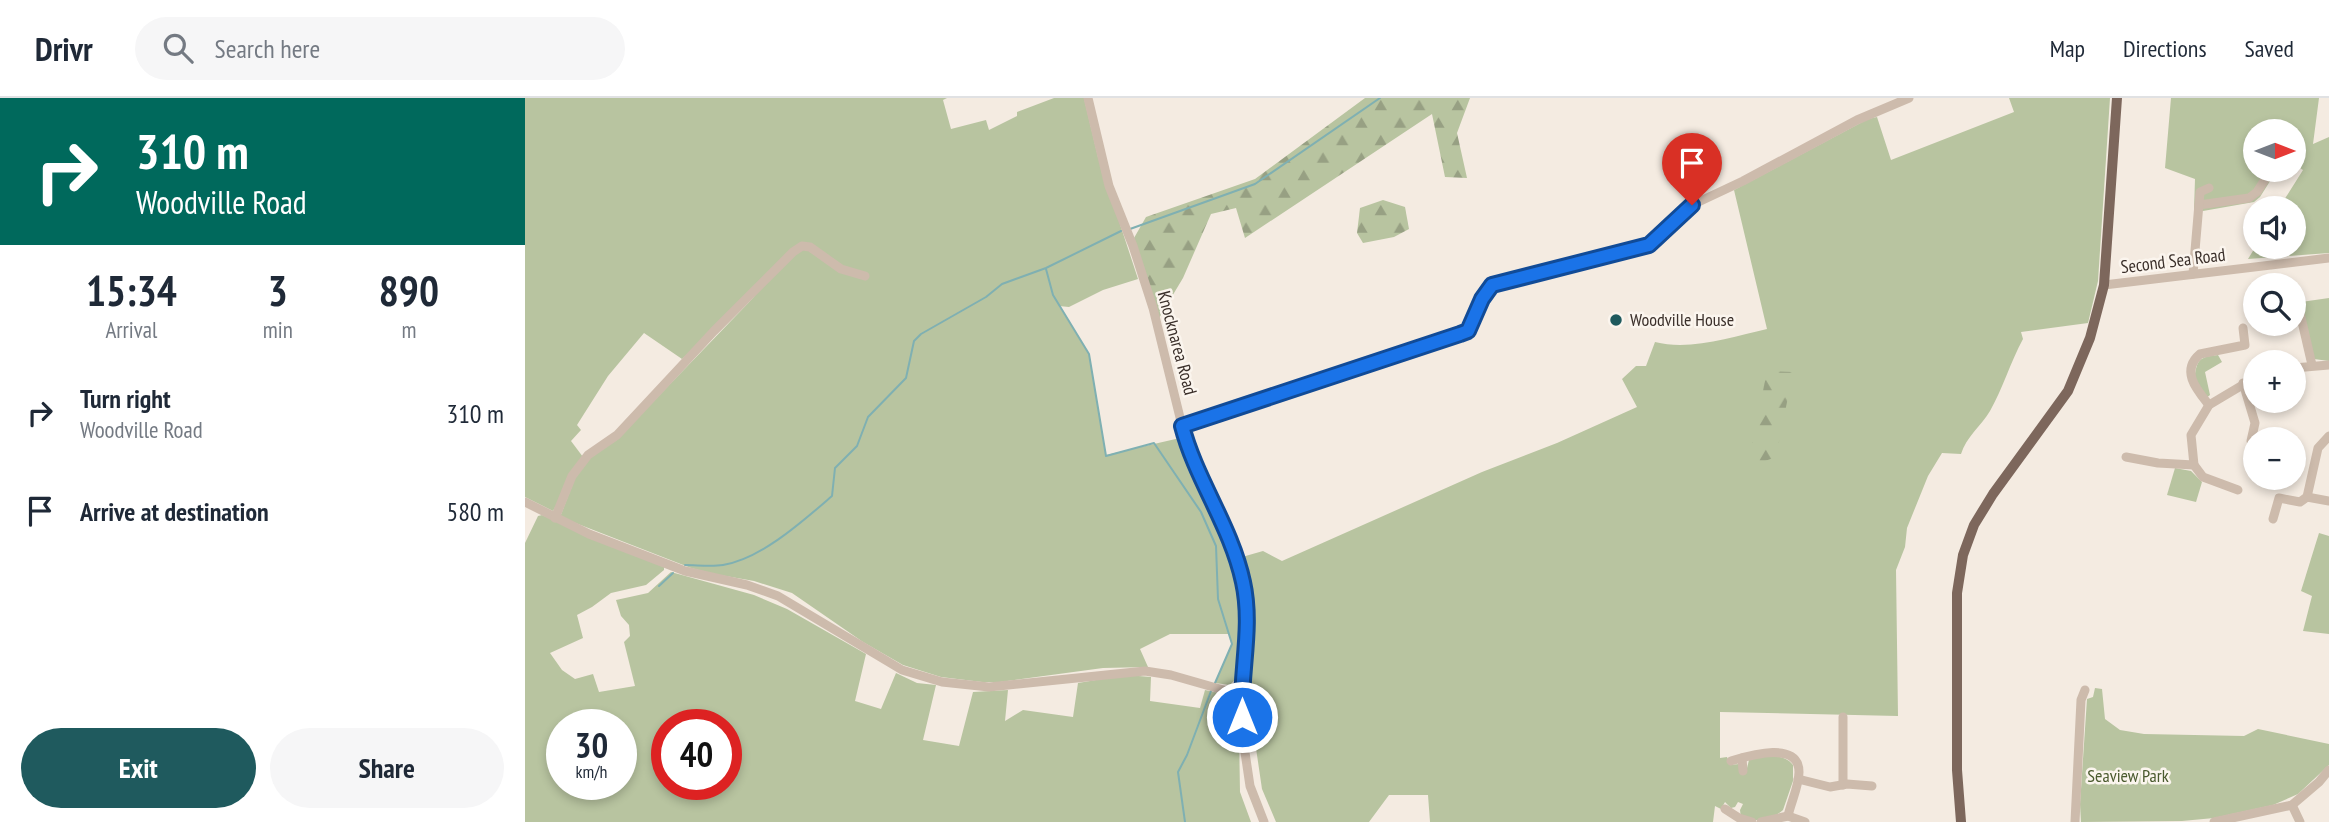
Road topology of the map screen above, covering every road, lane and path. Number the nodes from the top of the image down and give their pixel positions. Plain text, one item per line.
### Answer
1 (1088, 98) edge
2 (1908, 98) edge
3 (2117, 98) edge
4 (2263, 182) edge
5 (2209, 188) dead end
6 (2199, 205) junction
7 (2329, 258) edge
8 (2193, 274) junction
9 (865, 276) dead end
10 (2104, 285) junction
11 (2244, 336) edge
12 (2305, 336) edge
13 (2312, 365) junction
14 (2329, 365) edge
15 (2306, 366) edge
16 (2243, 383) edge
17 (2209, 405) junction
18 (1182, 426) junction
19 (2329, 436) edge
20 (2126, 457) dead end
21 (2194, 465) junction
22 (2238, 490) dead end
23 (2307, 497) junction
24 (2329, 501) edge
25 (525, 502) edge
26 (555, 518) junction
27 (2273, 519) dead end
28 (2085, 690) dead end
29 (1241, 695) junction
30 (1843, 717) dead end
31 (1742, 758) junction
32 (1731, 761) dead end
33 (2329, 770) edge
34 (1743, 771) dead end
35 (1798, 779) junction
36 (1843, 785) junction
37 (1872, 786) dead end
38 (2292, 805) junction
39 (1732, 810) dead end
40 (1788, 816) junction
41 (2226, 821) edge
42 (1264, 822) edge
43 (1752, 822) edge
44 (1761, 822) edge
45 (1805, 822) edge
46 (1961, 822) edge
47 (2075, 822) edge
48 (2214, 822) edge
49 (2300, 822) edge

1 - 18 street, Knocknarea Road
2 - 18 street
3 - 10 main road
4 - 6 street
5 - 6 street
6 - 8 street
7 - 8 street, Second Sea Road
8 - 10 street, Second Sea Road
9 - 26 street
10 - 46 main road
11 - 17 street
12 - 13 street
13 - 14 street
13 - 15 street
16 - 17 street
17 - 21 street
18 - 29 street, Knocknarea Road
19 - 23 street
20 - 21 street
21 - 22 street
23 - 24 street
23 - 27 street
25 - 26 street
26 - 29 street
28 - 47 street
29 - 42 street, Knocknarea Road
30 - 36 street
31 - 32 street
31 - 34 street
31 - 35 street
33 - 38 street
35 - 36 street
35 - 40 street
36 - 37 street
38 - 41 street
38 - 49 street
39 - 43 street
40 - 44 street
40 - 45 street
41 - 48 street

